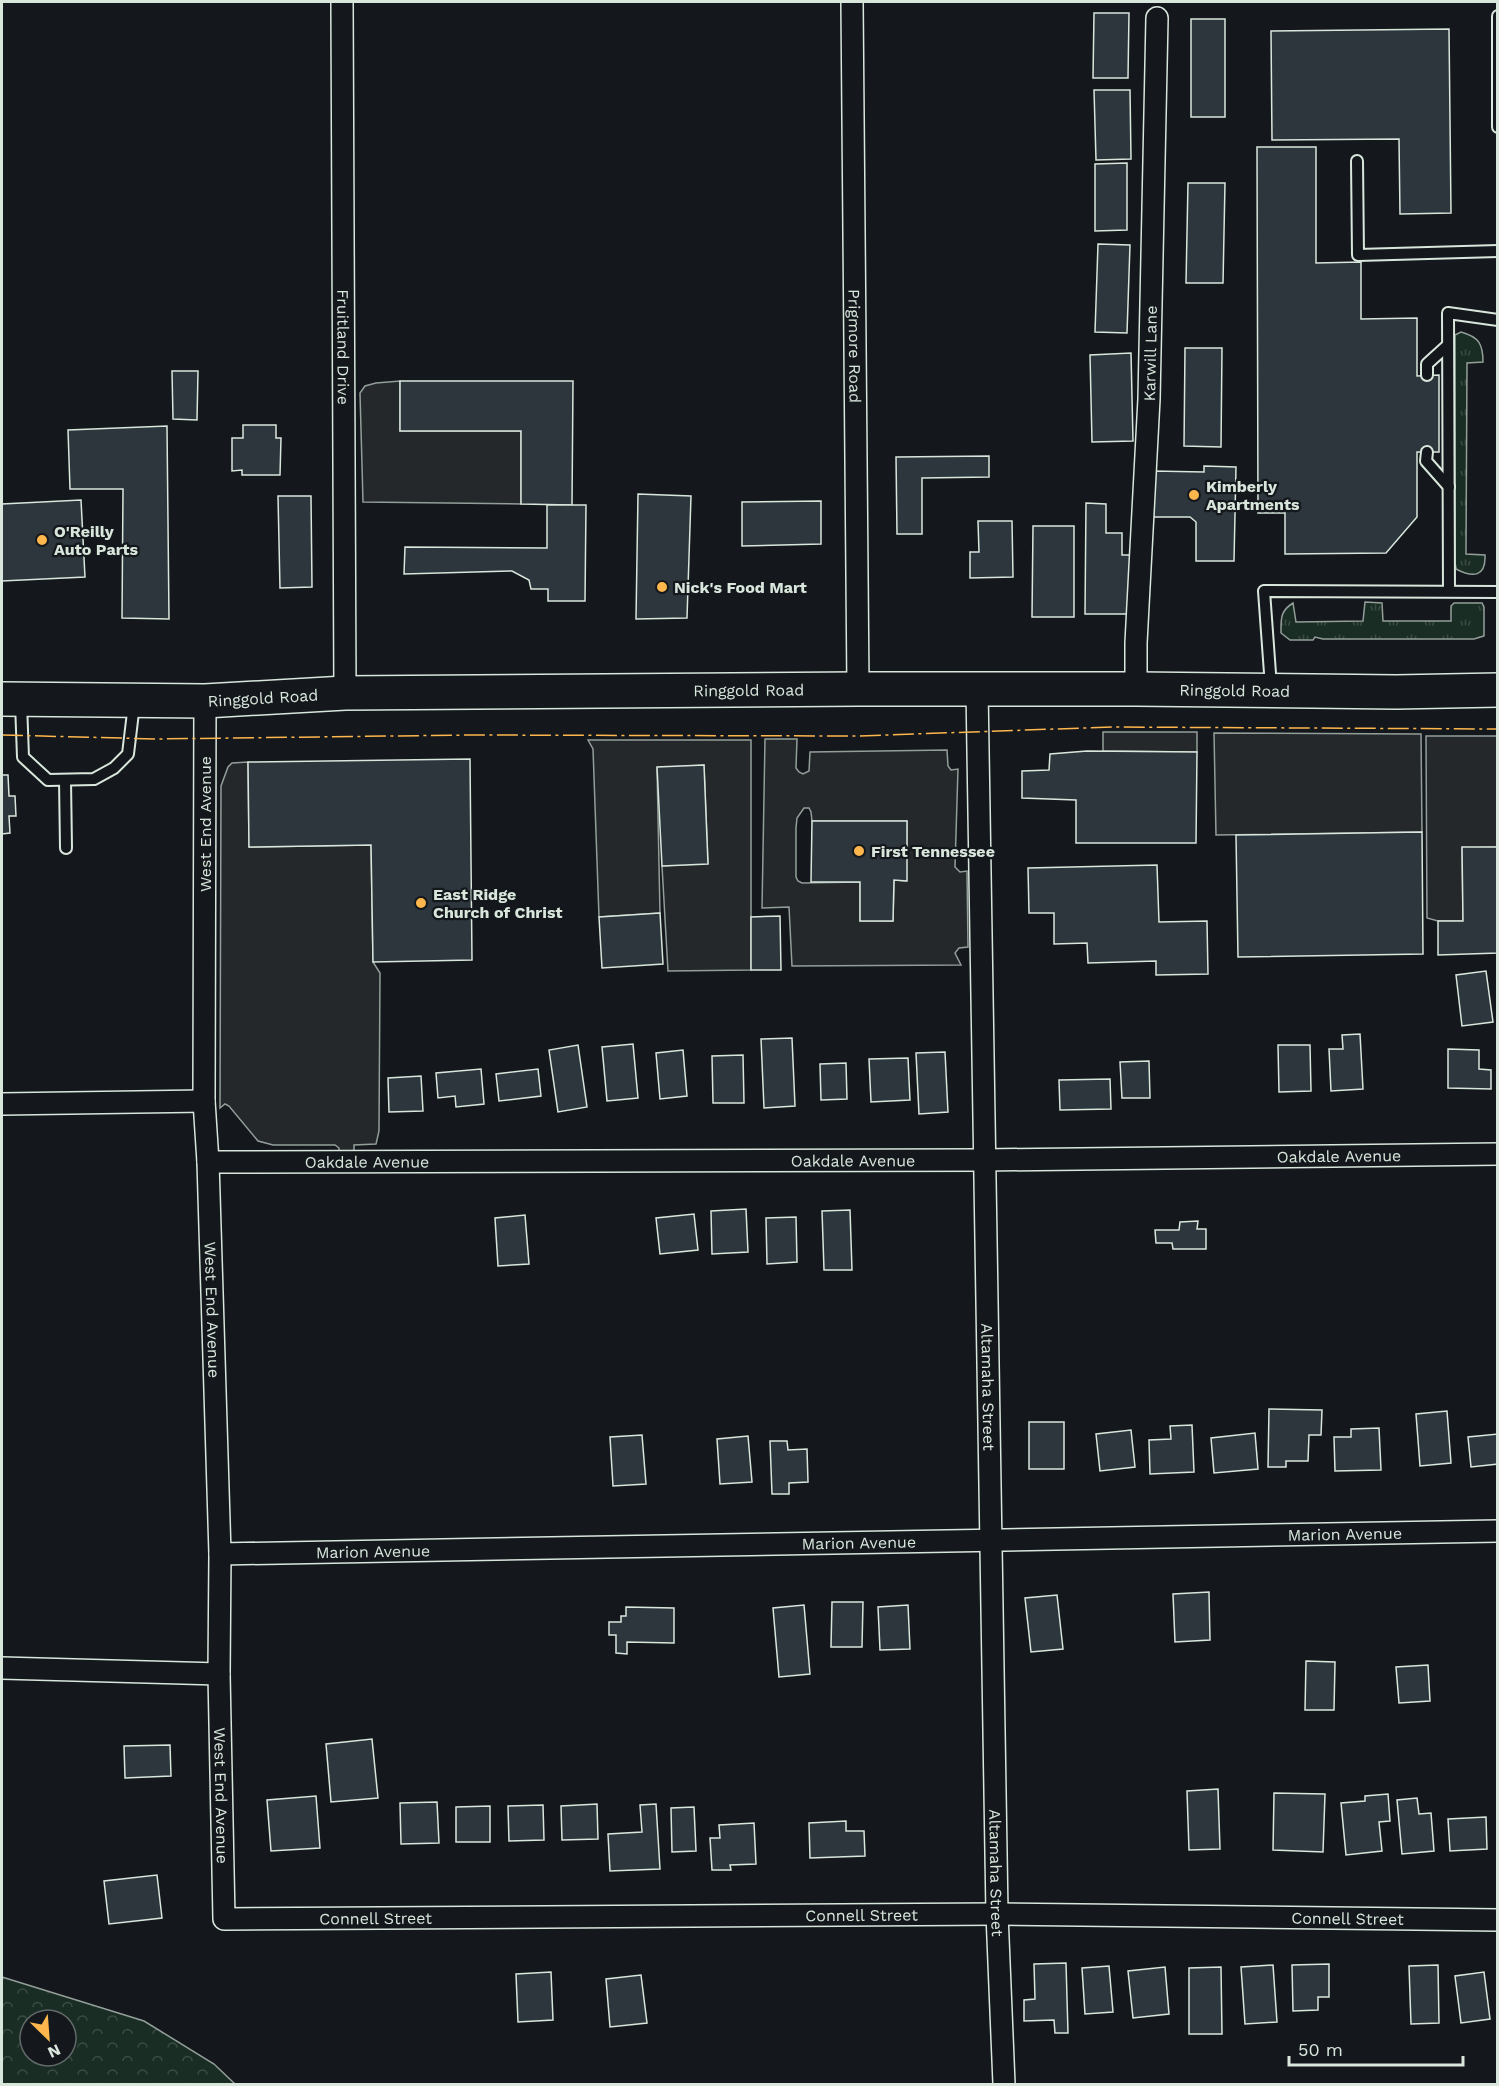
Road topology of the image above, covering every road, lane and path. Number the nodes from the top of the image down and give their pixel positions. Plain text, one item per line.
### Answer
1 (342, 2) edge
2 (852, 2) edge
3 (1497, 16) edge
4 (1156, 18) dead end
5 (1497, 127) edge
6 (1356, 161) dead end
7 (1497, 250) edge
8 (1497, 320) edge
9 (1448, 345) junction
10 (1427, 375) dead end
11 (1426, 452) dead end
12 (1449, 487) junction
13 (1449, 591) junction
14 (1497, 592) edge
15 (858, 689) junction
16 (977, 689) junction
17 (1136, 689) junction
18 (1271, 690) junction
19 (1497, 690) edge
20 (345, 693) junction
21 (11, 699) edge
22 (135, 700) junction
23 (205, 700) junction
24 (65, 780) junction
25 (66, 848) dead end
26 (204, 1101) junction
27 (2, 1104) edge
28 (1497, 1154) edge
29 (984, 1160) junction
30 (208, 1162) junction
31 (1497, 1530) edge
32 (990, 1540) junction
33 (220, 1554) junction
34 (2, 1668) edge
35 (219, 1674) junction
36 (997, 1914) junction
37 (224, 1919) joint
38 (1497, 1920) edge
39 (1004, 2085) edge

1 - 20 street, Fruitland Drive
2 - 15 street, Prigmore Road
3 - 5 lane
4 - 17 street, Karwill Lane
6 - 7 lane
8 - 9 lane
9 - 10 lane
9 - 12 lane
11 - 12 lane
12 - 13 lane
13 - 14 lane
13 - 18 lane
15 - 16 main road, Ringgold Road
15 - 20 main road, Ringgold Road
16 - 17 main road, Ringgold Road
16 - 29 street, Altamaha Street
17 - 18 main road, Ringgold Road
18 - 19 main road, Ringgold Road
20 - 23 main road, Ringgold Road
21 - 22 main road, Ringgold Road
21 - 24 lane
22 - 23 main road, Ringgold Road
22 - 24 lane
23 - 26 street, West End Avenue
24 - 25 lane
26 - 27 street
26 - 30 street, West End Avenue
28 - 29 street, Oakdale Avenue
29 - 30 street, Oakdale Avenue
29 - 32 street, Altamaha Street
30 - 33 street, West End Avenue
31 - 32 street, Marion Avenue
32 - 33 street, Marion Avenue
32 - 36 street, Altamaha Street
33 - 35 street, West End Avenue
34 - 35 street
35 - 37 street, West End Avenue
36 - 37 street, Connell Street
36 - 38 street, Connell Street
36 - 39 street, Altamaha Street

